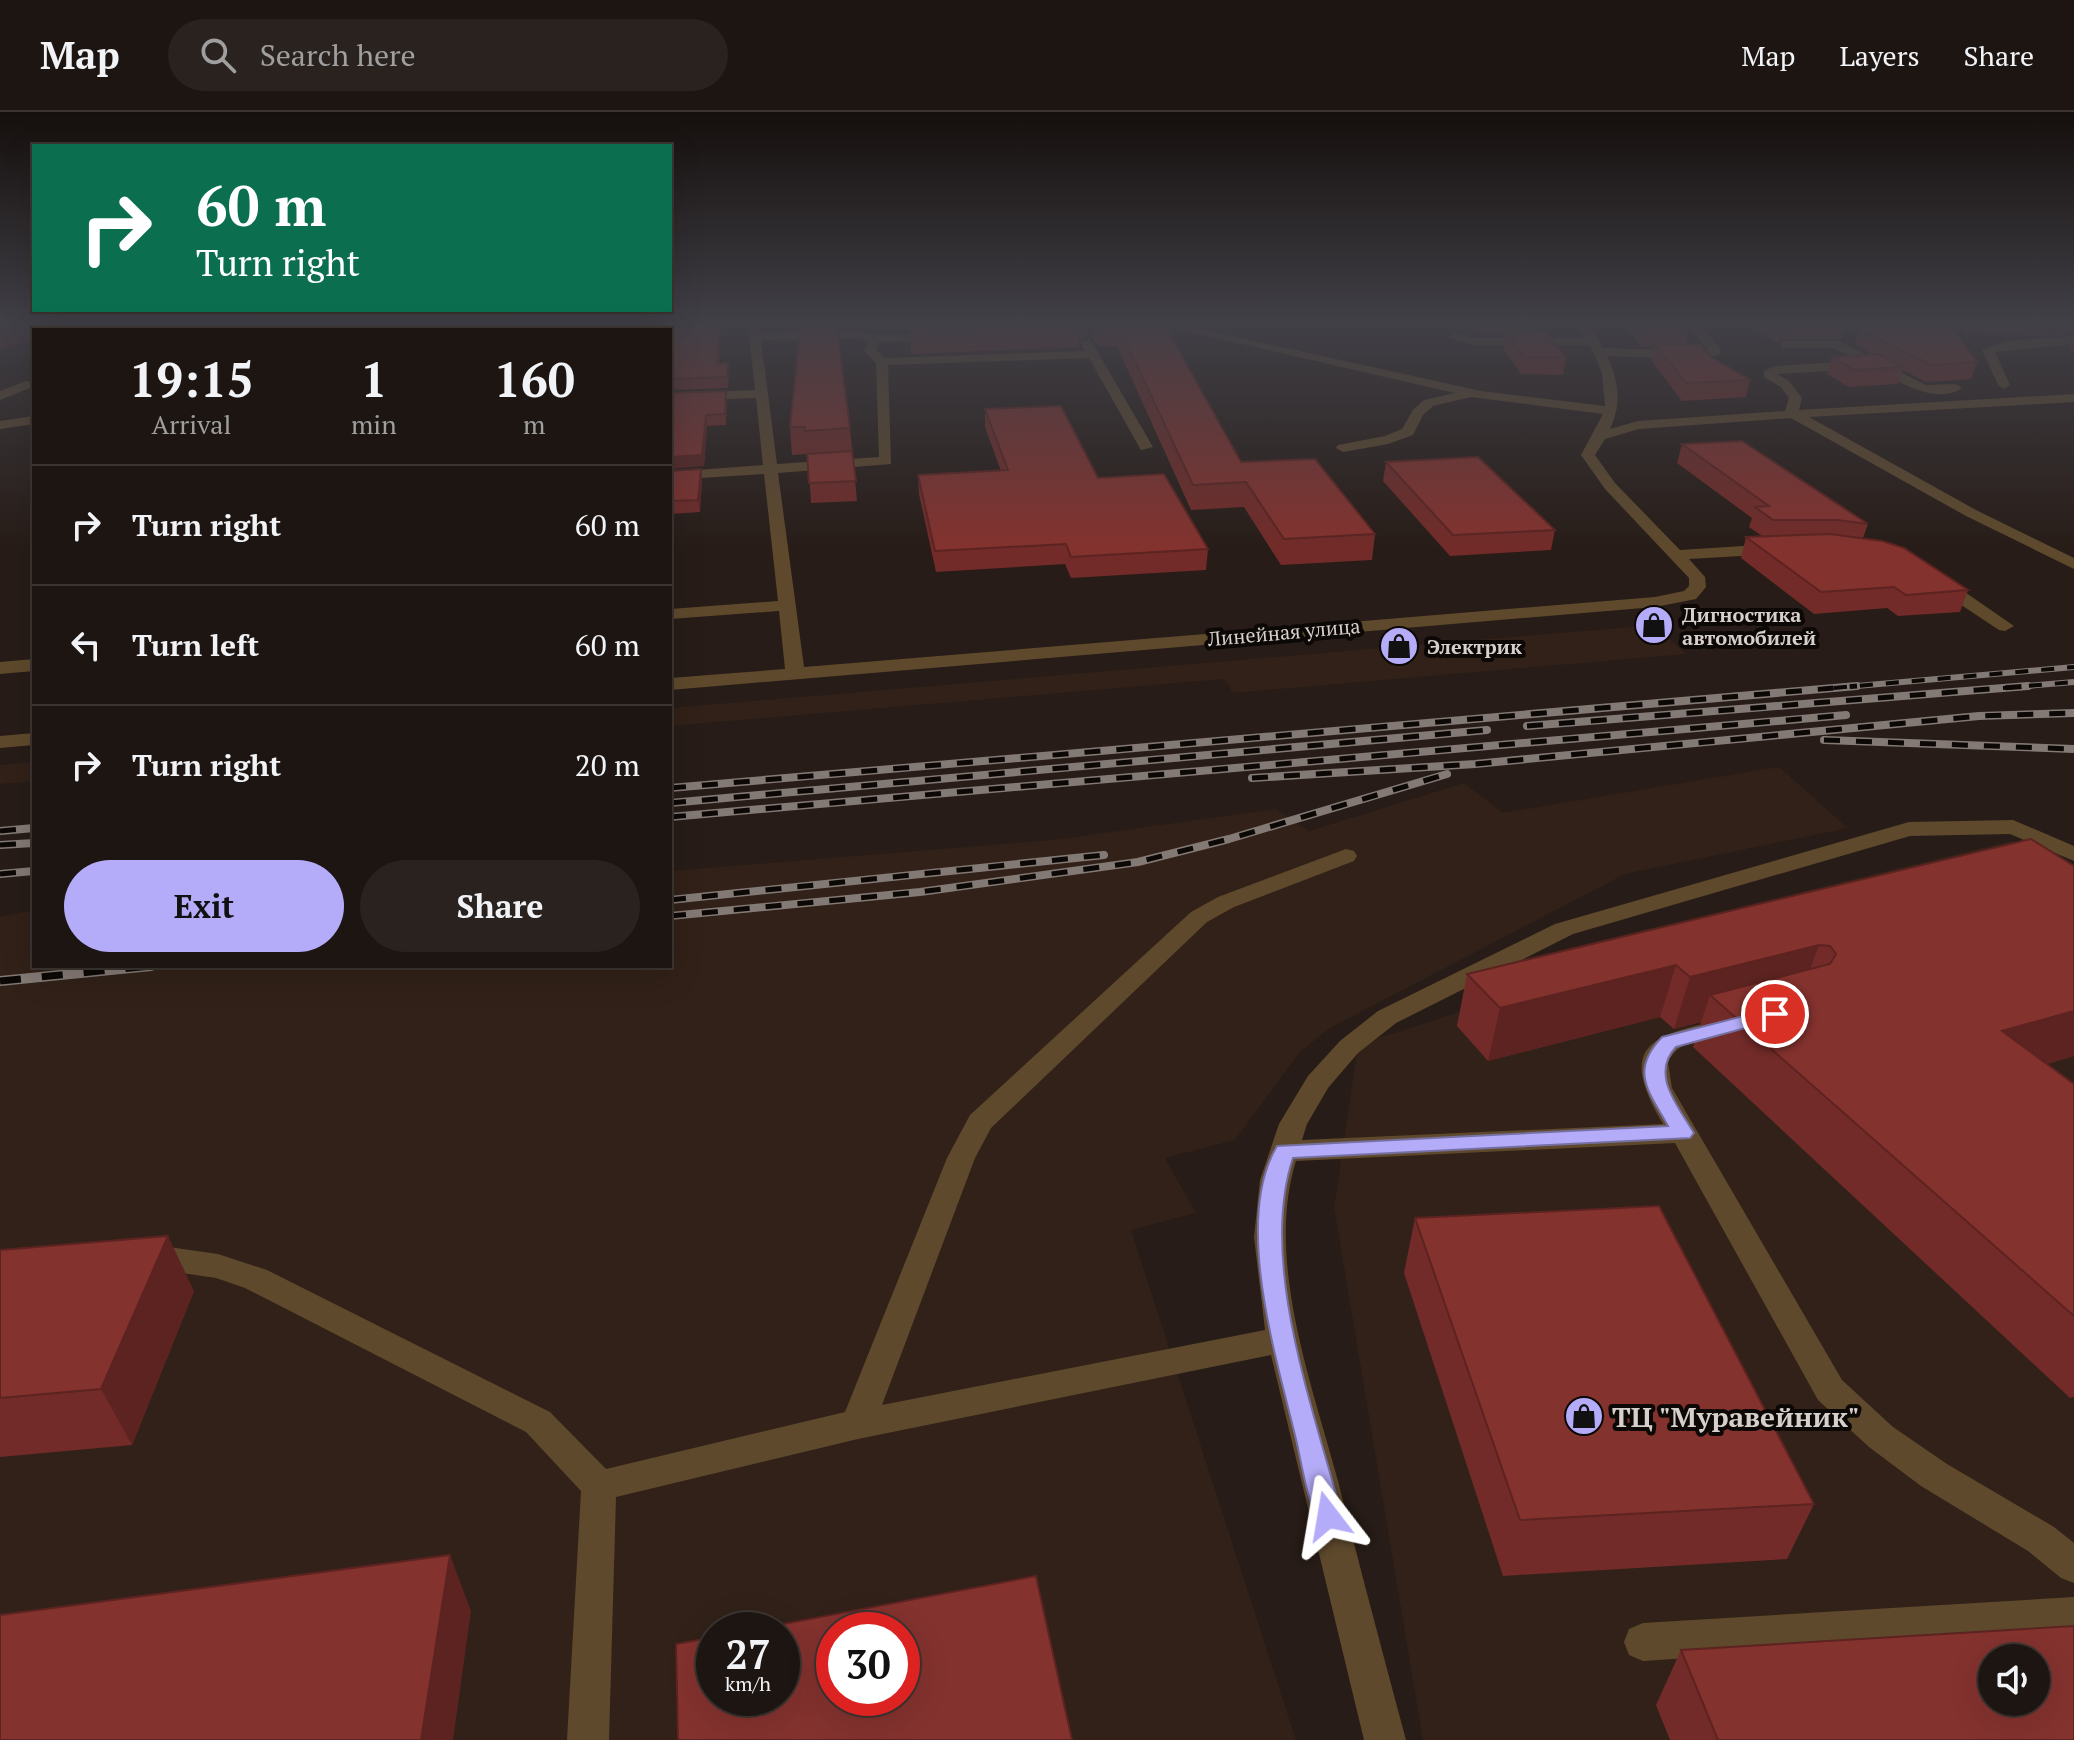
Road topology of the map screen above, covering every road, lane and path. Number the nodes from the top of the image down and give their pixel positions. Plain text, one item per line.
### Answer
1 (762, 398) edge
2 (883, 398) edge
3 (1118, 398) edge
4 (1445, 398) edge
5 (1505, 398) edge
6 (1613, 398) edge
7 (1796, 398) edge
8 (1945, 398) edge
9 (2074, 398) edge
10 (1948, 404) junction
11 (1612, 411) junction
12 (1791, 413) junction
13 (32, 420) edge
14 (0, 425) edge
15 (1601, 436) junction
16 (1146, 447) dead end
17 (1343, 448) dead end
18 (771, 469) junction
19 (672, 476) edge
20 (1971, 513) junction
21 (2074, 544) edge
22 (1798, 547) edge
23 (1676, 555) junction
24 (2074, 564) edge
25 (1925, 573) edge
26 (787, 605) junction
27 (672, 614) edge
28 (2005, 626) dead end
29 (32, 665) edge
30 (0, 668) edge
31 (795, 673) junction
32 (672, 684) edge
33 (32, 739) edge
34 (0, 742) edge
35 (2074, 854) edge
36 (1346, 856) dead end
37 (1757, 1019) edge
38 (1683, 1133) junction
39 (1284, 1151) junction
40 (116, 1253) edge
41 (1284, 1339) junction
42 (858, 1424) junction
43 (599, 1486) junction
44 (2074, 1566) edge
45 (2074, 1615) edge
46 (1643, 1642) dead end
47 (588, 1740) edge
48 (1385, 1740) edge

1 - 18 street
2 - 18 street
3 - 16 street
4 - 17 street
5 - 11 street
6 - 11 street
7 - 12 street
8 - 10 street
9 - 10 street
10 - 12 street
11 - 15 street
12 - 15 street
12 - 20 street
13 - 14 street
15 - 23 street, Линейная улица
18 - 19 street
18 - 26 street
20 - 21 street
20 - 24 street
22 - 23 street
23 - 31 street, Линейная улица
25 - 28 street
26 - 27 street
26 - 31 street
29 - 30 street
31 - 32 street, Линейная улица
33 - 34 street
35 - 39 street
36 - 42 street
37 - 38 street
38 - 39 street
38 - 44 street
39 - 41 street
40 - 43 street
41 - 42 street
41 - 48 street
42 - 43 street
43 - 47 street
45 - 46 street

